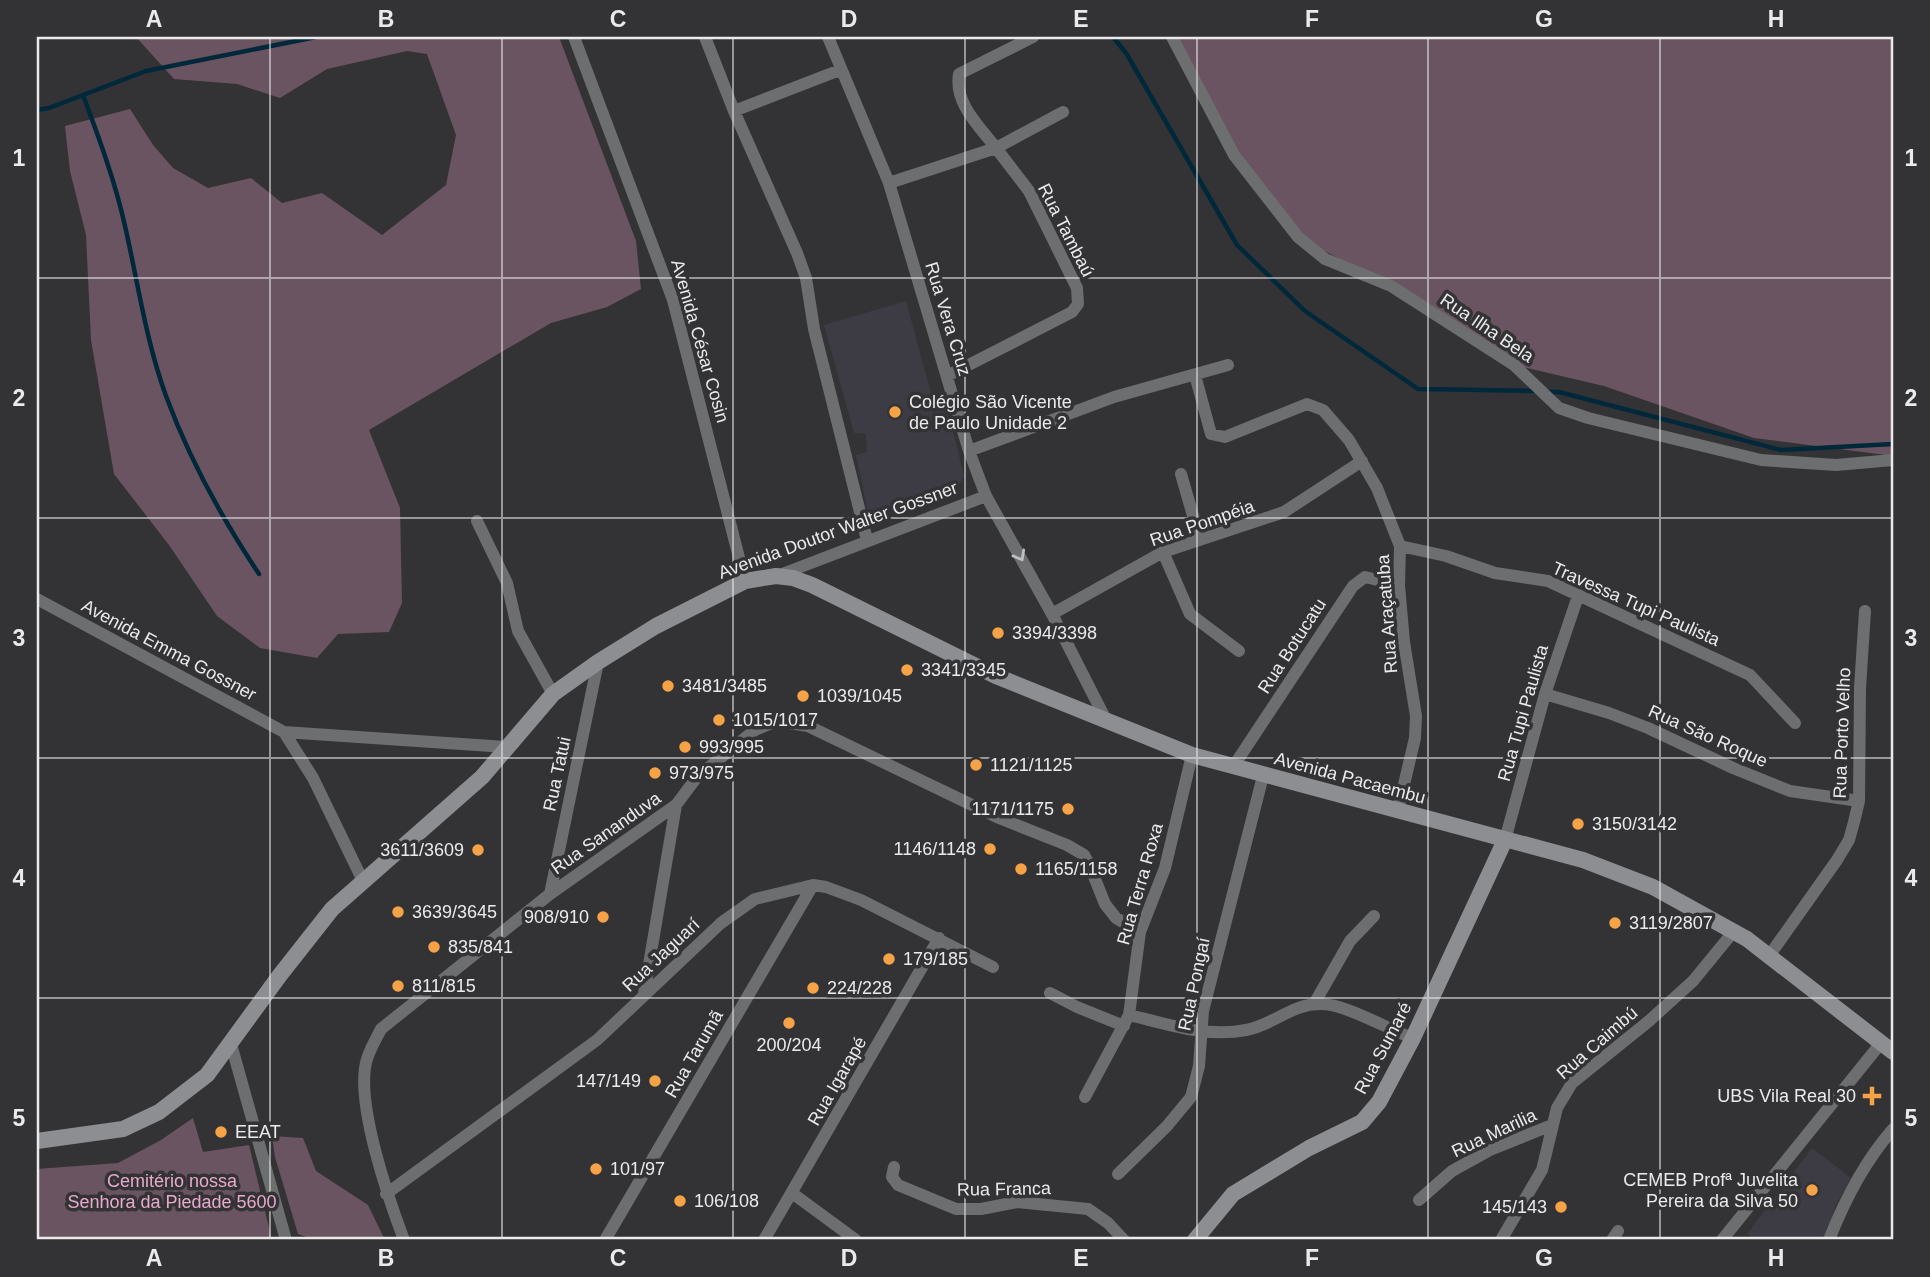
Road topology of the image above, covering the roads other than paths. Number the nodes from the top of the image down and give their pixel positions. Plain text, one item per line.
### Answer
1 (575, 37) edge
2 (705, 37) edge
3 (828, 37) edge
4 (1033, 37) edge
5 (1172, 37) edge
6 (840, 70) junction
7 (734, 111) junction
8 (1063, 112) dead end
9 (996, 148) junction
10 (889, 183) junction
11 (1228, 365) dead end
12 (1195, 375) junction
13 (947, 376) junction
14 (969, 451) junction
15 (1893, 460) edge
16 (1362, 461) junction
17 (1181, 474) dead end
18 (986, 496) junction
19 (477, 521) dead end
20 (867, 540) junction
21 (1200, 540) junction
22 (1400, 546) junction
23 (1163, 552) junction
24 (775, 576) junction
25 (745, 581) junction
26 (1399, 585) junction
27 (1578, 596) junction
28 (37, 599) edge
29 (1866, 611) dead end
30 (1052, 614) junction
31 (1239, 651) dead end
32 (598, 662) junction
33 (553, 694) junction
34 (1545, 694) junction
35 (1105, 718) junction
36 (1795, 723) dead end
37 (284, 732) junction
38 (506, 747) junction
39 (1192, 755) junction
40 (1233, 767) junction
41 (1263, 776) junction
42 (1858, 801) junction
43 (676, 805) junction
44 (1398, 810) junction
45 (1505, 840) junction
46 (363, 881) junction
47 (813, 885) junction
48 (550, 894) junction
49 (1374, 916) dead end
50 (1734, 931) junction
51 (1140, 932) junction
52 (939, 938) junction
53 (1769, 956) junction
54 (993, 967) dead end
55 (1050, 993) dead end
56 (644, 994) junction
57 (1314, 1004) junction
58 (1127, 1020) junction
59 (1200, 1032) junction
60 (1413, 1038) junction
61 (231, 1044) junction
62 (1887, 1047) edge
63 (1085, 1097) dead end
64 (1552, 1125) junction
65 (1893, 1129) edge
66 (37, 1141) edge
67 (894, 1167) dead end
68 (1118, 1174) dead end
69 (792, 1192) junction
70 (386, 1194) junction
71 (1419, 1200) dead end
72 (286, 1240) edge
73 (404, 1240) edge
74 (605, 1240) edge
75 (764, 1240) edge
76 (856, 1240) edge
77 (1124, 1240) edge
78 (1195, 1240) edge
79 (1501, 1240) edge
80 (1722, 1240) edge
81 (1829, 1240) edge

1 - 25 street, Avenida César Cosin
2 - 7 street
3 - 6 street, Rua Vera Cruz
4 - 9 street
5 - 15 street, Rua Ilha Bela
6 - 7 street
6 - 10 street, Rua Vera Cruz
7 - 20 street
8 - 9 street
9 - 10 street
9 - 13 street, Rua Tambaú
10 - 13 street, Rua Vera Cruz
11 - 12 street
12 - 14 street
12 - 16 street, Rua Araçatuba
13 - 14 street, Rua Vera Cruz
14 - 18 street, Rua Vera Cruz
16 - 21 street, Rua Pompéia
16 - 22 street, Rua Araçatuba
17 - 21 street
18 - 20 street, Avenida Doutor Walter Gossner
18 -> 30 street, Rua Vera Cruz
19 - 33 street
20 - 24 street, Avenida Doutor Walter Gossner
21 - 23 street, Rua Pompéia
22 - 26 street, Rua Araçatuba
22 - 27 street, Travessa Tupi Paulista
23 - 30 street, Rua Pompéia
23 - 31 street
24 - 25 main road, Avenida Doutor Walter Gossner
24 - 35 main road, Avenida Pacaembu
25 - 32 main road, Avenida Doutor Walter Gossner
26 - 40 street, Rua Botucatu
26 - 44 street, Rua Araçatuba
27 - 34 street, Rua Tupi Paulista
27 - 36 street, Travessa Tupi Paulista
28 - 37 street, Avenida Emma Gossner
29 - 42 street, Rua Porto Velho
30 - 35 street, Rua Vera Cruz
32 - 33 main road, Avenida Doutor Walter Gossner
32 - 48 street, Rua Tatui
33 - 38 main road, Avenida Doutor Walter Gossner
34 - 42 street, Rua São Roque
34 - 45 street, Rua Tupi Paulista
35 - 39 main road, Avenida Pacaembu
37 - 38 street, Avenida Emma Gossner
37 - 46 street, Avenida Emma Gossner
38 - 46 main road, Avenida Doutor Walter Gossner
39 - 40 main road, Avenida Pacaembu
39 - 51 street, Rua Terra Roxa
40 - 41 main road, Avenida Pacaembu
41 - 44 main road, Avenida Pacaembu
41 - 59 street, Rua Pongaí
42 - 53 street, Rua Porto Velho
43 - 48 street, Rua Sananduva
43 - 51 street, Rua Sananduva
43 - 56 street
44 - 45 main road, Avenida Pacaembu
45 - 50 main road, Avenida Pacaembu
45 - 60 main road, Rua Sumaré
46 - 61 main road, Avenida Doutor Walter Gossner
47 - 52 street
47 - 56 street, Rua Jaguarí
47 - 74 street, Rua Tarumã
48 - 70 street, Rua Sananduva
49 - 57 street
50 - 53 main road, Avenida Pacaembu
50 - 64 street, Rua Caimbú
51 - 58 street, Rua Terra Roxa
52 - 54 street
52 - 69 street, Rua Igarapé
53 - 62 main road, Avenida Pacaembu
55 - 58 street
56 - 70 street, Rua Jaguarí
57 - 59 street
57 - 60 street
58 - 59 street
58 - 63 street, Rua Terra Roxa
59 - 68 street, Rua Pongaí
60 - 78 main road, Rua Sumaré
61 - 66 main road, Avenida Doutor Walter Gossner
61 - 72 street
62 - 80 street
64 - 71 street, Rua Marilia
64 - 79 street, Rua Caimbú
65 - 81 street
67 - 77 street, Rua Franca
69 - 75 street, Rua Igarapé
69 - 76 street
70 - 73 street, Rua Sananduva

